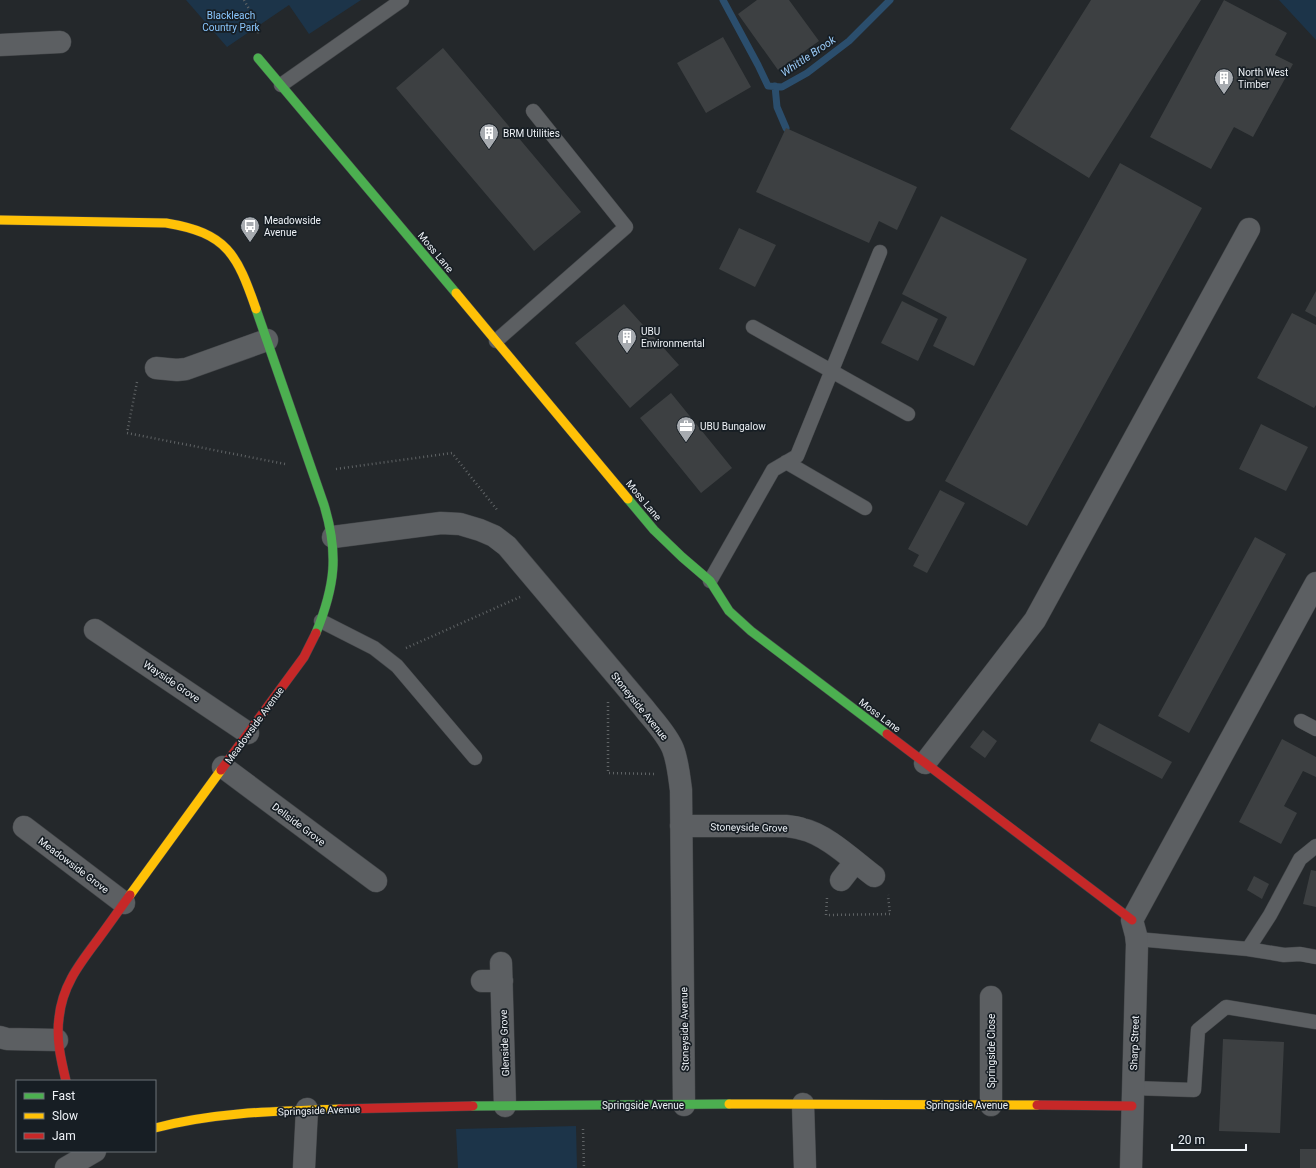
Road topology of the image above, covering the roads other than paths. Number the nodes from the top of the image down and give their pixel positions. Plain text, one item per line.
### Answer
1 (402, 0) edge
2 (60, 42) dead end
3 (0, 45) edge
4 (258, 58) road end
5 (281, 85) junction
6 (534, 111) dead end
7 (0, 220) edge
8 (1250, 230) dead end
9 (880, 252) dead end
10 (753, 327) dead end
11 (267, 340) junction
12 (496, 340) junction
13 (156, 368) road end
14 (831, 372) junction
15 (908, 414) dead end
16 (786, 462) junction
17 (865, 508) dead end
18 (333, 537) junction
19 (710, 581) junction
20 (1316, 583) edge
21 (321, 621) junction
22 (95, 630) dead end
23 (1301, 721) dead end
24 (1316, 729) edge
25 (248, 733) junction
26 (475, 758) dead end
27 (925, 763) junction
28 (223, 766) junction
29 (681, 826) junction
30 (24, 827) dead end
31 (1316, 846) edge
32 (855, 862) junction
33 (874, 876) road end
34 (841, 880) road end
35 (376, 881) dead end
36 (124, 903) junction
37 (1134, 930) junction
38 (1248, 949) junction
39 (1316, 957) edge
40 (495, 975) dead end
41 (991, 997) dead end
42 (1316, 1022) edge
43 (0, 1037) edge
44 (57, 1040) junction
45 (66, 1080) edge
46 (1133, 1097) junction
47 (803, 1104) junction
48 (684, 1105) junction
49 (991, 1105) junction
50 (506, 1106) junction
51 (307, 1109) junction
52 (156, 1128) edge
53 (93, 1152) edge
54 (66, 1168) edge
55 (304, 1168) edge
56 (805, 1168) edge
57 (1131, 1168) edge

1 - 5 lane
2 - 3 street
4 - 5 street, Moss Lane
5 - 12 street, Moss Lane
6 - 12 lane
7 - 11 street, Meadowside Avenue
8 - 27 street
9 - 14 lane
10 - 14 lane
11 - 13 street
11 - 18 street, Meadowside Avenue
12 - 19 street, Moss Lane
14 - 15 lane
14 - 16 lane
16 - 17 lane
16 - 19 lane
18 - 21 street, Meadowside Avenue
18 - 29 street, Stoneyside Avenue
19 - 27 street, Moss Lane
20 - 37 street
21 - 25 street, Meadowside Avenue
21 - 26 lane
22 - 25 street, Wayside Grove
23 - 24 lane
25 - 28 street, Meadowside Avenue
27 - 37 street, Moss Lane
28 - 35 street, Dellside Grove
28 - 36 street, Meadowside Avenue
29 - 32 street, Stoneyside Grove
29 - 48 street, Stoneyside Avenue
30 - 36 street, Meadowside Grove
31 - 38 lane
32 - 33 street, Stoneyside Grove
32 - 34 street
36 - 44 street, Meadowside Avenue
37 - 38 lane
37 - 46 street, Sharp Street
38 - 39 lane
40 - 50 street, Glenside Grove
41 - 49 street, Springside Close
42 - 46 lane
43 - 44 street
44 - 45 street, Meadowside Avenue
46 - 49 street, Springside Avenue
46 - 57 street, Sharp Street
47 - 48 street, Springside Avenue
47 - 49 street, Springside Avenue
47 - 56 street
48 - 50 street, Springside Avenue
50 - 51 street, Springside Avenue
51 - 52 street, Springside Avenue
51 - 55 street
53 - 54 street

